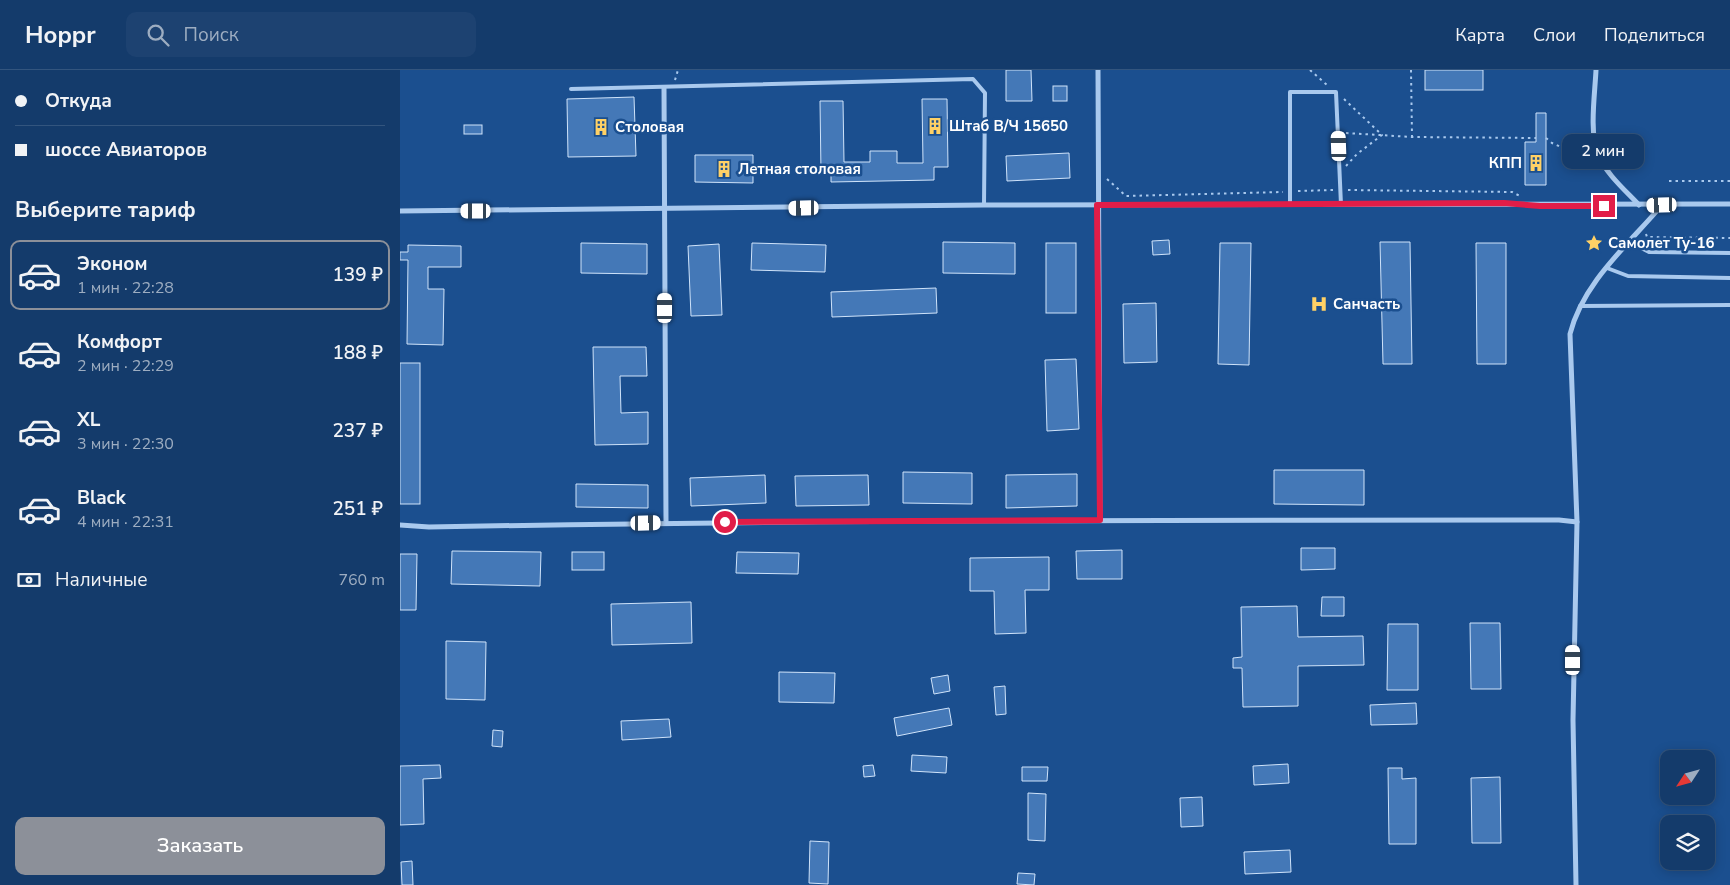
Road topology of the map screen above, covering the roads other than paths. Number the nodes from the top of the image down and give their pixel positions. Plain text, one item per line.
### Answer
1 (1098, 70) edge
2 (1596, 70) edge
3 (571, 88) dead end
4 (664, 88) junction
5 (1730, 204) edge
6 (1097, 205) junction
7 (1290, 205) junction
8 (1341, 205) junction
9 (1639, 205) junction
10 (1662, 205) junction
11 (984, 206) junction
12 (665, 210) junction
13 (400, 211) edge
14 (1628, 242) junction
15 (1730, 253) edge
16 (1607, 268) junction
17 (1730, 278) edge
18 (1730, 305) edge
19 (1580, 306) junction
20 (1100, 520) junction
21 (666, 522) junction
22 (1578, 522) junction
23 (400, 525) edge
24 (1576, 885) edge

1 - 6 street
2 - 9 street
3 - 4 lane
4 - 11 lane
4 - 12 street
5 - 10 street
6 - 7 street
6 - 11 street
6 - 20 street
7 - 8 street
7 - 8 lane
8 - 9 street
9 - 10 street
10 - 14 street
11 - 12 street
12 - 13 street
12 - 21 street
14 - 15 lane
14 - 16 street
16 - 17 lane
16 - 19 street
18 - 19 lane
19 - 22 street
20 - 21 street
20 - 22 street
21 - 23 street
22 - 24 street

